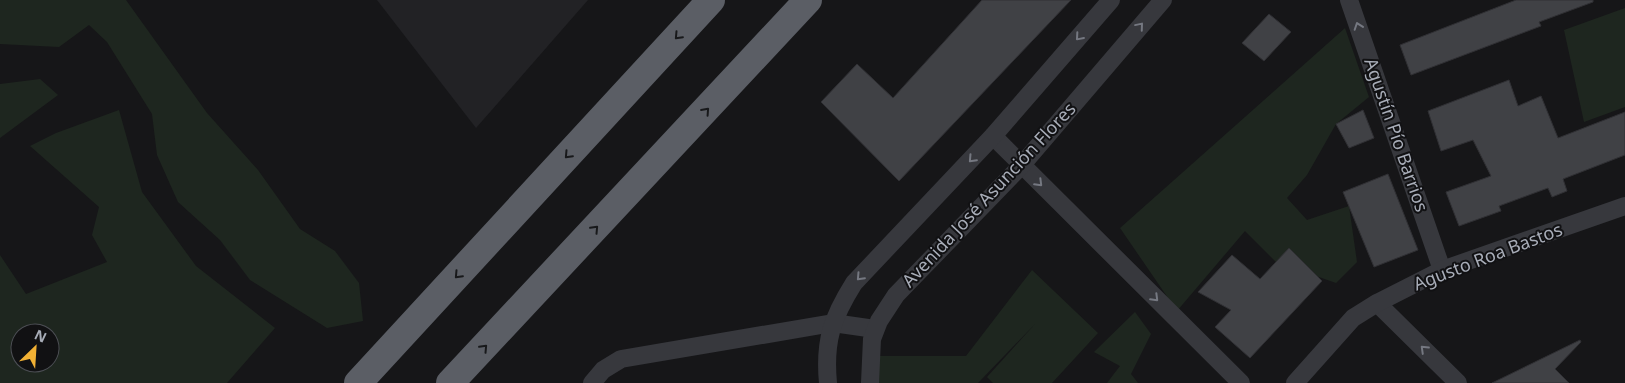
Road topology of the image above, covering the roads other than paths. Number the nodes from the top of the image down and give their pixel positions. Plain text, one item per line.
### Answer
1 (711, 0) edge
2 (808, 0) edge
3 (1111, 0) edge
4 (1163, 0) edge
5 (1349, 0) edge
6 (993, 136) junction
7 (1021, 166) junction
8 (1625, 206) edge
9 (1442, 270) junction
10 (1377, 303) junction
11 (833, 323) junction
12 (875, 329) junction
13 (358, 383) edge
14 (450, 383) edge
15 (592, 383) edge
16 (828, 383) edge
17 (870, 383) edge
18 (1241, 383) edge
19 (1295, 383) edge
20 (1458, 383) edge

1 -> 13 highway
14 -> 2 highway
3 -> 6 street
7 -> 4 street, Avenida José Asunción Flores
9 -> 5 street, Agustín Pío Barrios
6 - 7 street
6 -> 11 street
7 - 12 street, Avenida José Asunción Flores
7 -> 18 street
8 - 9 street, Agusto Roa Bastos
9 - 10 street, Agusto Roa Bastos
10 - 19 street, Agusto Roa Bastos
20 -> 10 street
11 - 12 street
11 - 15 street
11 - 16 street
12 - 17 street, Avenida José Asunción Flores

